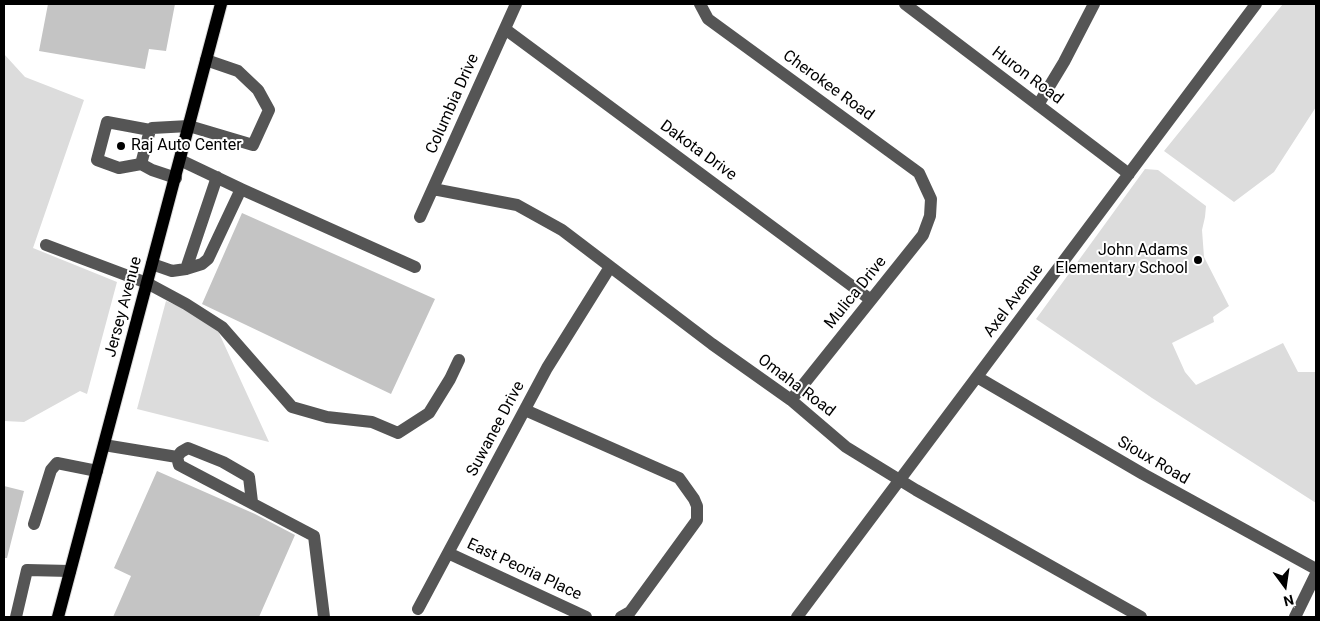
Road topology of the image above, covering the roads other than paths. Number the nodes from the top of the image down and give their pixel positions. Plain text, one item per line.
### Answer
1 (221, 4) edge
2 (516, 4) edge
3 (700, 4) edge
4 (905, 4) edge
5 (1094, 4) edge
6 (1256, 4) edge
7 (505, 29) junction
8 (206, 60) junction
9 (1038, 105) junction
10 (189, 126) junction
11 (150, 130) junction
12 (180, 160) junction
13 (142, 164) junction
14 (1129, 174) junction
15 (217, 177) junction
16 (176, 178) junction
17 (241, 189) junction
18 (433, 189) junction
19 (931, 199) joint
20 (420, 217) dead end
21 (46, 245) dead end
22 (152, 264) junction
23 (415, 267) dead end
24 (610, 267) junction
25 (186, 269) junction
26 (147, 284) junction
27 (871, 300) junction
28 (459, 360) dead end
29 (977, 377) junction
30 (792, 400) junction
31 (525, 410) junction
32 (104, 445) junction
33 (177, 457) junction
34 (97, 471) junction
35 (900, 480) junction
36 (252, 502) junction
37 (34, 524) dead end
38 (448, 553) junction
39 (1316, 569) edge
40 (70, 571) junction
41 (1316, 574) edge
42 (418, 609) dead end
43 (16, 617) edge
44 (58, 617) edge
45 (324, 617) edge
46 (586, 617) edge
47 (621, 617) edge
48 (797, 617) edge
49 (1141, 617) edge
50 (1295, 617) edge

1 - 8 main road, Jersey Avenue
2 - 7 street, Columbia Drive
3 - 19 street, Cherokee Road
4 - 9 street, Huron Road
5 - 9 street
6 - 14 street, Axel Avenue
7 - 18 street, Columbia Drive
7 - 27 street, Dakota Drive
8 - 10 main road, Jersey Avenue
8 - 10 street
9 - 14 street, Huron Road
10 - 11 street
10 - 12 main road, Jersey Avenue
11 - 13 street
11 - 13 street
12 - 15 street
12 - 16 main road, Jersey Avenue
13 - 16 street
14 - 29 street, Axel Avenue
15 - 17 street
15 - 25 street
16 - 22 main road, Jersey Avenue
17 - 23 street
17 - 25 street
18 - 20 street, Columbia Drive
18 - 24 street, Omaha Road
19 - 27 street, Mulica Drive
21 - 26 street
22 - 25 street
22 - 26 main road, Jersey Avenue
24 - 30 street, Omaha Road
24 - 31 street, Suwanee Drive
26 - 28 street
26 - 32 main road, Jersey Avenue
27 - 30 street, Mulica Drive
29 - 35 street, Axel Avenue
29 - 39 street, Sioux Road
30 - 35 street, Omaha Road
31 - 38 street, Suwanee Drive
31 - 47 street
32 - 33 street
32 - 34 main road, Jersey Avenue
33 - 36 street
33 - 36 street
34 - 37 street
34 - 40 main road, Jersey Avenue
35 - 48 street, Axel Avenue
35 - 49 street, Omaha Road
36 - 45 street
38 - 42 street, Suwanee Drive
38 - 46 street, East Peoria Place
40 - 43 street
40 - 44 main road, Jersey Avenue
41 - 50 street

